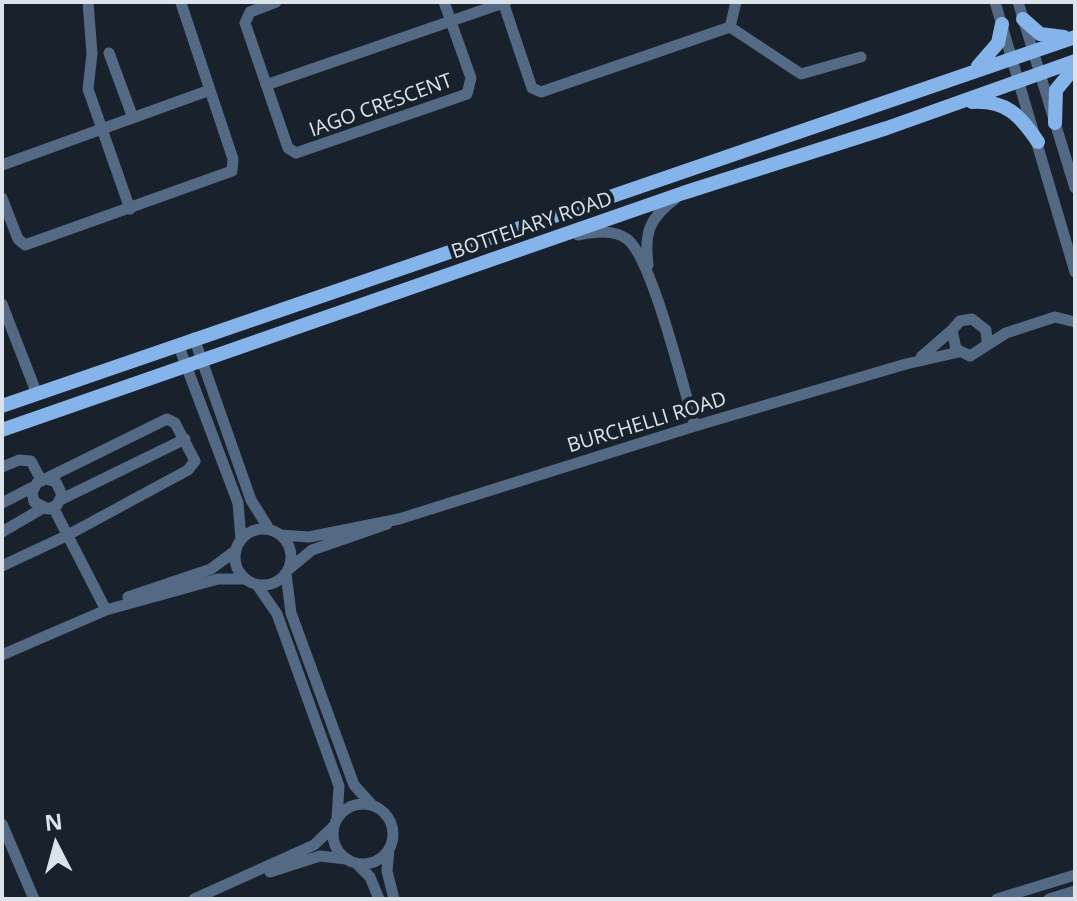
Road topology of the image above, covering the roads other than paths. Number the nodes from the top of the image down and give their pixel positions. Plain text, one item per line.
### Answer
1 (88, 2) edge
2 (276, 2) edge
3 (444, 2) edge
4 (504, 2) edge
5 (736, 2) edge
6 (995, 2) edge
7 (1018, 2) edge
8 (181, 3) edge
9 (1023, 19) junction
10 (451, 22) junction
11 (1002, 24) junction
12 (730, 27) junction
13 (1075, 37) edge
14 (1033, 51) junction
15 (109, 53) dead end
16 (861, 57) dead end
17 (1012, 58) junction
18 (1075, 64) edge
19 (1040, 73) junction
20 (953, 78) junction
21 (1020, 81) junction
22 (266, 85) junction
23 (210, 90) junction
24 (960, 102) junction
25 (133, 118) junction
26 (1055, 123) junction
27 (101, 128) junction
28 (1038, 142) junction
29 (2, 165) edge
30 (1075, 188) edge
31 (683, 193) junction
32 (2, 198) edge
33 (130, 209) junction
34 (563, 237) junction
35 (1075, 272) edge
36 (650, 277) junction
37 (2, 304) edge
38 (1075, 322) edge
39 (952, 330) junction
40 (194, 338) junction
41 (987, 342) junction
42 (178, 344) junction
43 (959, 352) junction
44 (203, 360) junction
45 (906, 364) junction
46 (186, 367) junction
47 (37, 394) junction
48 (2, 406) edge
49 (695, 426) junction
50 (2, 430) edge
51 (185, 439) junction
52 (2, 467) edge
53 (40, 482) junction
54 (2, 503) edge
55 (52, 505) junction
56 (399, 519) junction
57 (2, 532) edge
58 (275, 532) junction
59 (66, 536) junction
60 (238, 545) junction
61 (2, 566) edge
62 (287, 572) junction
63 (251, 582) junction
64 (106, 610) junction
65 (2, 655) edge
66 (372, 805) junction
67 (336, 822) junction
68 (2, 824) edge
69 (389, 848) junction
70 (351, 861) junction
71 (1075, 875) edge
72 (220, 887) junction
73 (1075, 891) edge
74 (34, 899) edge
75 (194, 899) edge
76 (379, 899) edge
77 (394, 899) edge
78 (997, 899) edge
79 (1049, 899) edge

1 - 27 street
2 - 22 street, IAGO CRESCENT
3 - 10 street, IAGO CRESCENT
4 - 10 street
4 - 12 street
5 - 12 street
6 - 11 street
7 - 9 street
8 - 23 street
9 - 13 main road
9 - 14 street
10 - 22 street
10 - 22 street, IAGO CRESCENT
11 - 17 street
11 - 20 main road
12 - 16 street
13 - 14 main road, BOTTELARY ROAD
14 - 17 main road, BOTTELARY ROAD
14 - 19 street
15 - 25 street
17 - 20 main road, BOTTELARY ROAD
17 - 21 street
18 - 19 main road, BOTTELARY ROAD
18 - 26 main road
19 - 21 main road, BOTTELARY ROAD
19 - 26 street
20 - 40 main road, BOTTELARY ROAD
21 - 24 main road, BOTTELARY ROAD
21 - 28 street
23 - 25 street
23 - 33 street
24 - 28 main road
24 - 31 main road, BOTTELARY ROAD
25 - 27 street
26 - 30 street
27 - 29 street
27 - 33 street
28 - 35 street
31 - 34 main road, BOTTELARY ROAD
31 - 36 street
32 - 33 street
34 - 36 street
34 - 44 main road, BOTTELARY ROAD
36 - 49 street
37 - 47 street
38 - 41 street
39 - 41 street
39 - 43 street
39 - 45 street, BURCHELLI ROAD
40 - 42 main road, BOTTELARY ROAD
40 - 44 street
41 - 43 street
42 - 46 street
42 - 47 main road, BOTTELARY ROAD
43 - 45 street, BURCHELLI ROAD
44 - 46 main road, BOTTELARY ROAD
44 - 58 street
45 - 49 street, BURCHELLI ROAD
46 - 50 main road, BOTTELARY ROAD
46 - 60 street
47 - 48 main road, BOTTELARY ROAD
49 - 56 street, BURCHELLI ROAD
51 - 53 street
51 - 55 street
51 - 59 street
52 - 53 street
53 - 54 street
53 - 55 street
53 - 55 street
55 - 57 street
55 - 59 street
56 - 58 street, BURCHELLI ROAD
56 - 62 street, BURCHELLI ROAD
58 - 60 street
58 - 62 street
59 - 61 street
59 - 64 street
60 - 63 street
60 - 64 street
62 - 63 street
62 - 66 street
63 - 64 street
63 - 67 street
64 - 65 street
66 - 67 street
66 - 69 street
67 - 70 street
67 - 72 street
68 - 74 street
69 - 70 street
69 - 77 street
70 - 72 street
70 - 76 street
71 - 78 street
72 - 75 street
73 - 79 street

